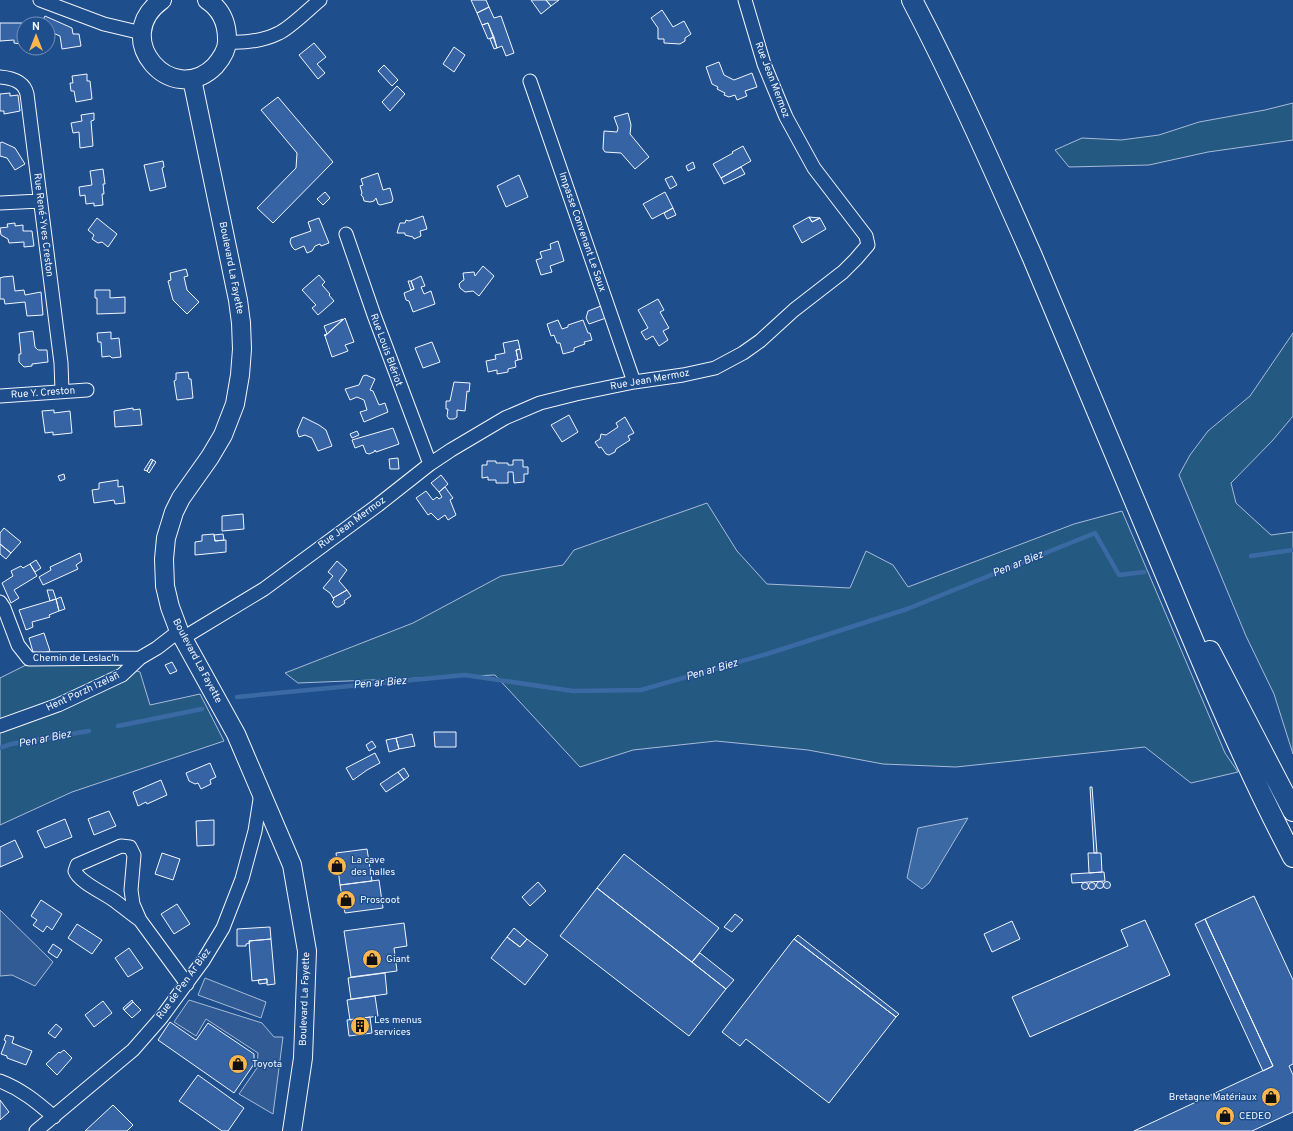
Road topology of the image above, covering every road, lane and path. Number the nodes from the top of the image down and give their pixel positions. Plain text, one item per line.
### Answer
1 (40, 0) edge
2 (162, 0) edge
3 (208, 0) edge
4 (320, 0) edge
5 (745, 0) edge
6 (912, 0) edge
7 (142, 33) junction
8 (227, 42) junction
9 (0, 77) edge
10 (192, 79) junction
11 (530, 81) dead end
12 (40, 201) junction
13 (0, 203) edge
14 (346, 234) dead end
15 (634, 382) junction
16 (86, 390) dead end
17 (62, 391) junction
18 (0, 396) edge
19 (430, 464) junction
20 (1154, 547) junction
21 (0, 602) edge
22 (181, 634) junction
23 (140, 658) junction
24 (0, 726) edge
25 (261, 792) junction
26 (1293, 812) edge
27 (1293, 857) edge
28 (140, 920) junction
29 (187, 984) junction
30 (0, 1081) edge
31 (54, 1117) junction
32 (36, 1131) edge
33 (292, 1131) edge

1 - 7 street
2 - 7 main road
3 - 8 main road
4 - 8 street
5 - 15 street, Rue Jean Mermoz
6 - 20 main road
7 - 10 main road
8 - 10 main road
9 - 12 street, Rue René-Yves Creston
10 - 22 main road, Boulevard La Fayette
11 - 15 street, Impasse Convenant Le Saux
12 - 13 street
12 - 17 street, Rue René-Yves Creston
14 - 19 street, Rue Louis Blériot
15 - 19 street, Rue Jean Mermoz
16 - 17 street, Rue Y. Creston
17 - 18 street, Rue Y. Creston
19 - 22 street, Rue Jean Mermoz
20 - 26 main road
20 - 27 main road
21 - 23 street, Chemin de Leslac'h
22 - 23 street, Hent Porzh Izelañ
22 - 25 main road, Boulevard La Fayette
23 - 24 street, Hent Porzh Izelañ
25 - 29 street, Rue de Pen Ar Biez
25 - 33 main road, Boulevard La Fayette
28 - 28 street
28 - 29 street
29 - 31 street, Rue de Pen Ar Biez
30 - 31 street
31 - 32 street, Rue de Pen Ar Biez

